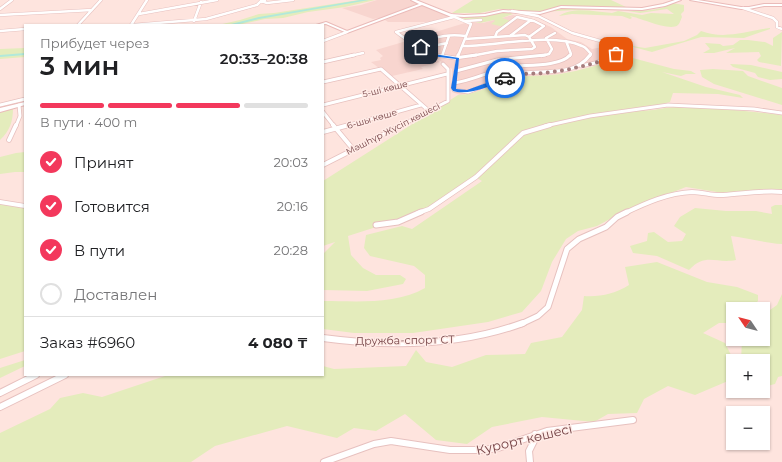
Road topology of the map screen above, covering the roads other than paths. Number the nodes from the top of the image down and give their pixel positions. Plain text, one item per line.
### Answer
1 (12, 0) edge
2 (101, 0) edge
3 (148, 0) edge
4 (202, 0) edge
5 (217, 0) edge
6 (261, 0) edge
7 (265, 0) edge
8 (293, 0) edge
9 (413, 0) edge
10 (679, 0) edge
11 (692, 0) edge
12 (200, 4) junction
13 (421, 4) junction
14 (782, 5) edge
15 (744, 8) junction
16 (0, 9) edge
17 (92, 10) junction
18 (512, 12) junction
19 (139, 14) junction
20 (0, 15) edge
21 (452, 16) junction
22 (481, 20) dead end
23 (531, 20) junction
24 (194, 21) junction
25 (464, 21) junction
26 (79, 24) edge
27 (133, 24) edge
28 (148, 24) edge
29 (322, 24) edge
30 (24, 29) edge
31 (782, 29) edge
32 (0, 30) edge
33 (347, 32) junction
34 (555, 33) dead end
35 (531, 35) junction
36 (449, 36) junction
37 (510, 36) junction
38 (466, 37) junction
39 (495, 37) junction
40 (407, 40) dead end
41 (548, 40) junction
42 (324, 41) edge
43 (532, 41) junction
44 (566, 41) junction
45 (447, 43) junction
46 (462, 46) junction
47 (618, 46) dead end
48 (423, 48) junction
49 (363, 53) dead end
50 (616, 54) dead end
51 (442, 56) junction
52 (458, 58) junction
53 (324, 62) edge
54 (443, 64) dead end
55 (579, 66) junction
56 (456, 71) junction
57 (447, 74) junction
58 (324, 82) edge
59 (454, 84) junction
60 (400, 86) junction
61 (24, 99) edge
62 (24, 103) edge
63 (0, 105) edge
64 (19, 105) junction
65 (324, 105) edge
66 (421, 105) junction
67 (0, 110) edge
68 (429, 111) junction
69 (324, 113) edge
70 (782, 113) edge
71 (336, 129) junction
72 (324, 132) edge
73 (9, 140) dead end
74 (353, 150) junction
75 (324, 164) edge
76 (782, 192) edge
77 (0, 202) edge
78 (24, 206) edge
79 (376, 225) dead end
80 (324, 338) edge
81 (34, 376) edge
82 (62, 376) edge
83 (0, 394) edge
84 (0, 407) edge
85 (632, 420) dead end
86 (535, 434) junction
87 (324, 462) edge
88 (530, 462) edge

1 - 16 street
2 - 17 street
3 - 19 street
4 - 12 street
5 - 12 street
6 - 7 street
6 - 8 street
6 - 24 street
9 - 13 street
10 - 18 street
11 - 15 street
12 - 19 street
12 - 24 street
13 - 21 street
13 - 33 street
14 - 15 street
15 - 31 street
17 - 20 street
17 - 26 street
18 - 21 street
18 - 47 street
19 - 27 street
21 - 25 street
21 - 40 street
22 - 25 street
23 - 35 street
23 - 37 street
23 - 39 street
24 - 28 street
25 - 38 street
29 - 33 street
30 - 32 street
33 - 42 street
34 - 41 street
35 - 37 street
35 - 43 street
36 - 38 street
36 - 45 street
36 - 48 street
37 - 39 street
38 - 39 street
38 - 46 street
41 - 43 street
41 - 44 street
41 - 56 street
43 - 46 street
43 - 52 street
44 - 55 street
44 - 59 street
45 - 48 street
45 - 51 street
46 - 52 street
48 - 51 street
49 - 53 street
50 - 55 street
51 - 52 street
52 - 56 street
54 - 57 street, Мәшhүр Жүсіп көшесі
55 - 59 street
56 - 59 street
57 - 60 street, 5-ші көше
57 - 68 street, Мәшhүр Жүсіп көшесі
58 - 60 street
60 - 65 street, 5-ші көше
60 - 66 street
61 - 63 street
62 - 64 street
64 - 67 street
64 - 73 street
66 - 68 street
66 - 71 street, 6-шы көше
68 - 74 street, Мәшhүр Жүсіп көшесі
69 - 71 street
70 - 79 street
71 - 72 street, 6-шы көше
71 - 74 street
74 - 75 street, Мәшhүр Жүсіп көшесі
76 - 80 street, Дружба-спорт СТ
77 - 78 street
81 - 83 street
82 - 84 street
85 - 86 street, Курорт көшесі
86 - 87 street, Курорт көшесі
86 - 88 street

